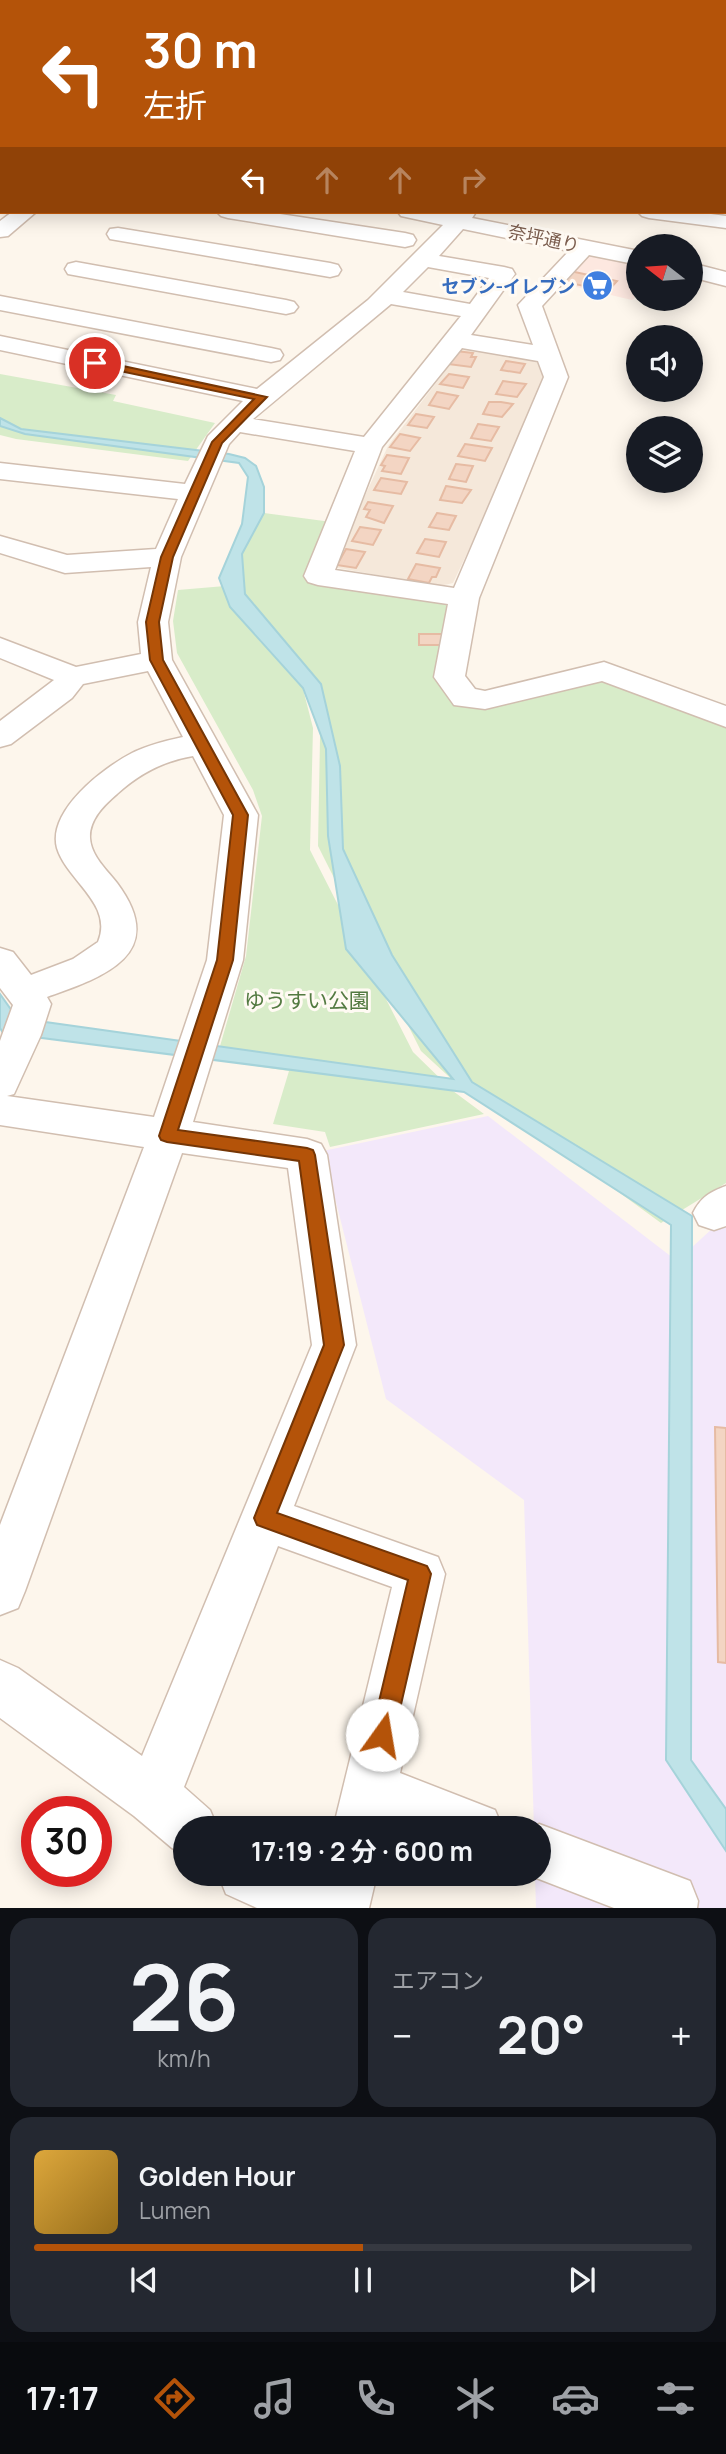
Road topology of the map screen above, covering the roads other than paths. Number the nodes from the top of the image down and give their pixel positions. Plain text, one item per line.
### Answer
1 (14, 214) edge
2 (241, 214) edge
3 (435, 214) edge
4 (664, 214) edge
5 (462, 216) edge
6 (726, 222) edge
7 (0, 231) edge
8 (373, 235) junction
9 (405, 240) dead end
10 (585, 246) junction
11 (626, 255) edge
12 (424, 260) junction
13 (76, 269) junction
14 (330, 270) junction
15 (704, 273) edge
16 (726, 279) edge
17 (386, 296) junction
18 (0, 303) edge
19 (286, 307) junction
20 (29, 309) junction
21 (476, 312) junction
22 (456, 340) junction
23 (0, 343) edge
24 (237, 349) junction
25 (271, 355) dead end
26 (547, 355) junction
27 (261, 397) junction
28 (233, 423) junction
29 (370, 446) junction
30 (0, 471) edge
31 (194, 493) junction
32 (0, 544) edge
33 (167, 557) junction
34 (464, 598) junction
35 (0, 647) edge
36 (156, 660) junction
37 (73, 677) junction
38 (726, 717) edge
39 (0, 737) edge
40 (202, 744) junction
41 (0, 961) edge
42 (24, 1015) junction
43 (0, 1083) edge
44 (0, 1110) edge
45 (167, 1136) junction
46 (265, 1518) junction
47 (0, 1591) edge
48 (0, 1686) edge
49 (365, 1809) edge
50 (172, 1813) edge
51 (404, 1816) edge
52 (551, 1856) edge
53 (272, 1886) edge
54 (346, 1886) edge
55 (320, 1908) edge
56 (341, 1908) edge
57 (669, 1908) edge

1 - 7 street
2 - 8 street
3 - 5 street, 奈坪通り
4 - 6 street
5 - 10 street, 奈坪通り
5 - 12 street
8 - 9 street
8 - 14 street
10 - 11 street, 奈坪通り
10 - 26 street
12 - 17 street
12 - 21 street
13 - 14 street
13 - 19 street
13 - 20 street
14 - 19 street
15 - 16 street
17 - 21 street
17 - 27 street
18 - 20 street
19 - 24 street
20 - 24 street
21 - 22 street
22 - 26 street
22 - 29 street
23 - 27 street
24 - 25 street
26 - 34 street
27 - 28 street
28 - 29 street
28 - 31 street
29 - 34 street
30 - 31 street
31 - 33 street
32 - 33 street
33 - 36 street
34 - 38 street
35 - 37 street
36 - 37 street
36 - 40 street
37 - 39 street
40 - 42 street
40 - 45 street
41 - 42 street
42 - 43 street
44 - 45 street
45 - 46 street
45 - 47 street
46 - 49 street
46 - 50 street
48 - 50 street
49 - 51 street
52 - 57 street
53 - 55 street
54 - 56 street

